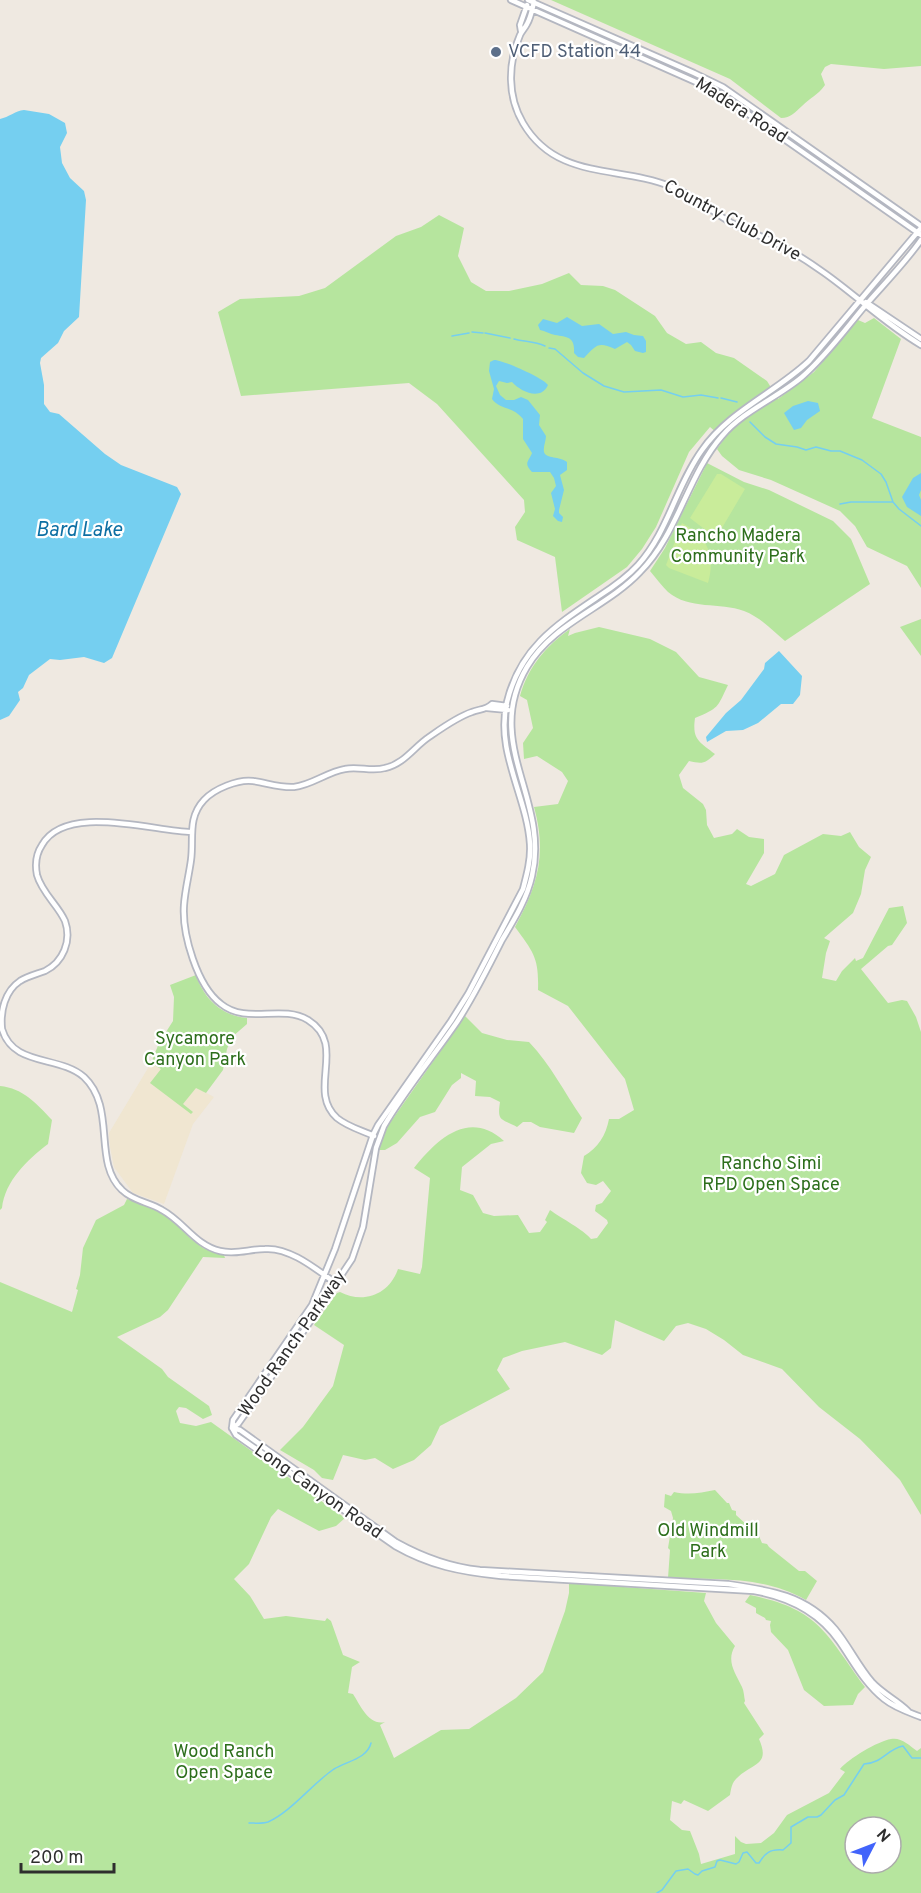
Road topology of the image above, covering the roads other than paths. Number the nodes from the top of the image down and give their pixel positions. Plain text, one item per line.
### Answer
1 (511, 0) edge
2 (531, 1) edge
3 (527, 6) junction
4 (532, 9) junction
5 (521, 32) junction
6 (920, 231) edge
7 (921, 240) edge
8 (860, 300) junction
9 (867, 304) junction
10 (921, 339) edge
11 (921, 345) edge
12 (506, 708) junction
13 (512, 709) junction
14 (191, 832) junction
15 (373, 1135) junction
16 (379, 1138) junction
17 (326, 1276) junction
18 (337, 1284) junction
19 (232, 1428) junction
20 (921, 1717) edge

1 - 3 main road, Madera Road
2 - 3 main road
2 - 4 main road
2 - 6 main road, Madera Road
3 - 4 main road, Madera Road
3 - 5 main road
4 - 5 main road
4 - 6 main road, Madera Road
5 - 8 main road, Country Club Drive
6 - 8 main road, Wood Ranch Parkway
7 - 9 main road, Wood Ranch Parkway
8 - 9 main road, Country Club Drive
8 - 12 main road, Wood Ranch Parkway
9 - 10 main road, Country Club Drive
9 - 11 main road, Country Club Drive
9 - 13 main road, Wood Ranch Parkway
12 - 13 main road
12 - 14 main road
12 - 15 main road, Wood Ranch Parkway
13 - 16 main road, Wood Ranch Parkway
14 - 15 main road
14 - 17 main road
15 - 16 main road
15 - 17 main road, Wood Ranch Parkway
16 - 18 main road, Wood Ranch Parkway
17 - 18 main road
17 - 19 main road, Wood Ranch Parkway
18 - 19 main road, Wood Ranch Parkway
19 - 20 main road, Long Canyon Road

